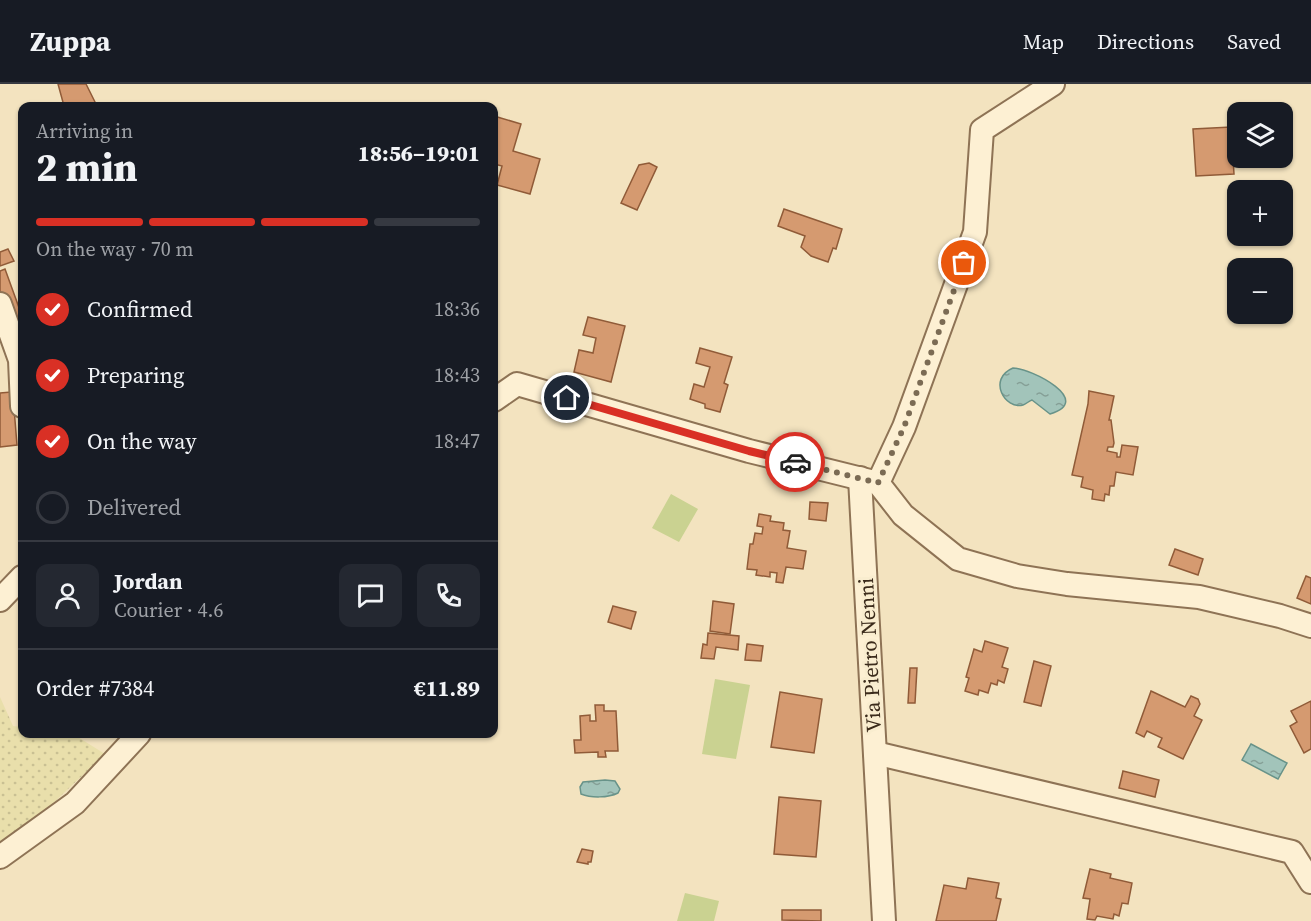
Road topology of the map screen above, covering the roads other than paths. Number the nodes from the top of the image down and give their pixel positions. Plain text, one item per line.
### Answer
1 (1053, 84) edge
2 (0, 304) edge
3 (18, 354) edge
4 (498, 397) edge
5 (869, 481) junction
6 (18, 581) edge
7 (0, 600) edge
8 (1311, 626) edge
9 (136, 738) edge
10 (875, 753) junction
11 (0, 857) edge
12 (1311, 882) edge
13 (884, 921) edge

1 - 5 street
2 - 3 street
4 - 5 street
5 - 8 street
5 - 10 street, Via Pietro Nenni
6 - 7 street
9 - 11 street
10 - 12 street, Via Pietro Nenni
10 - 13 street

